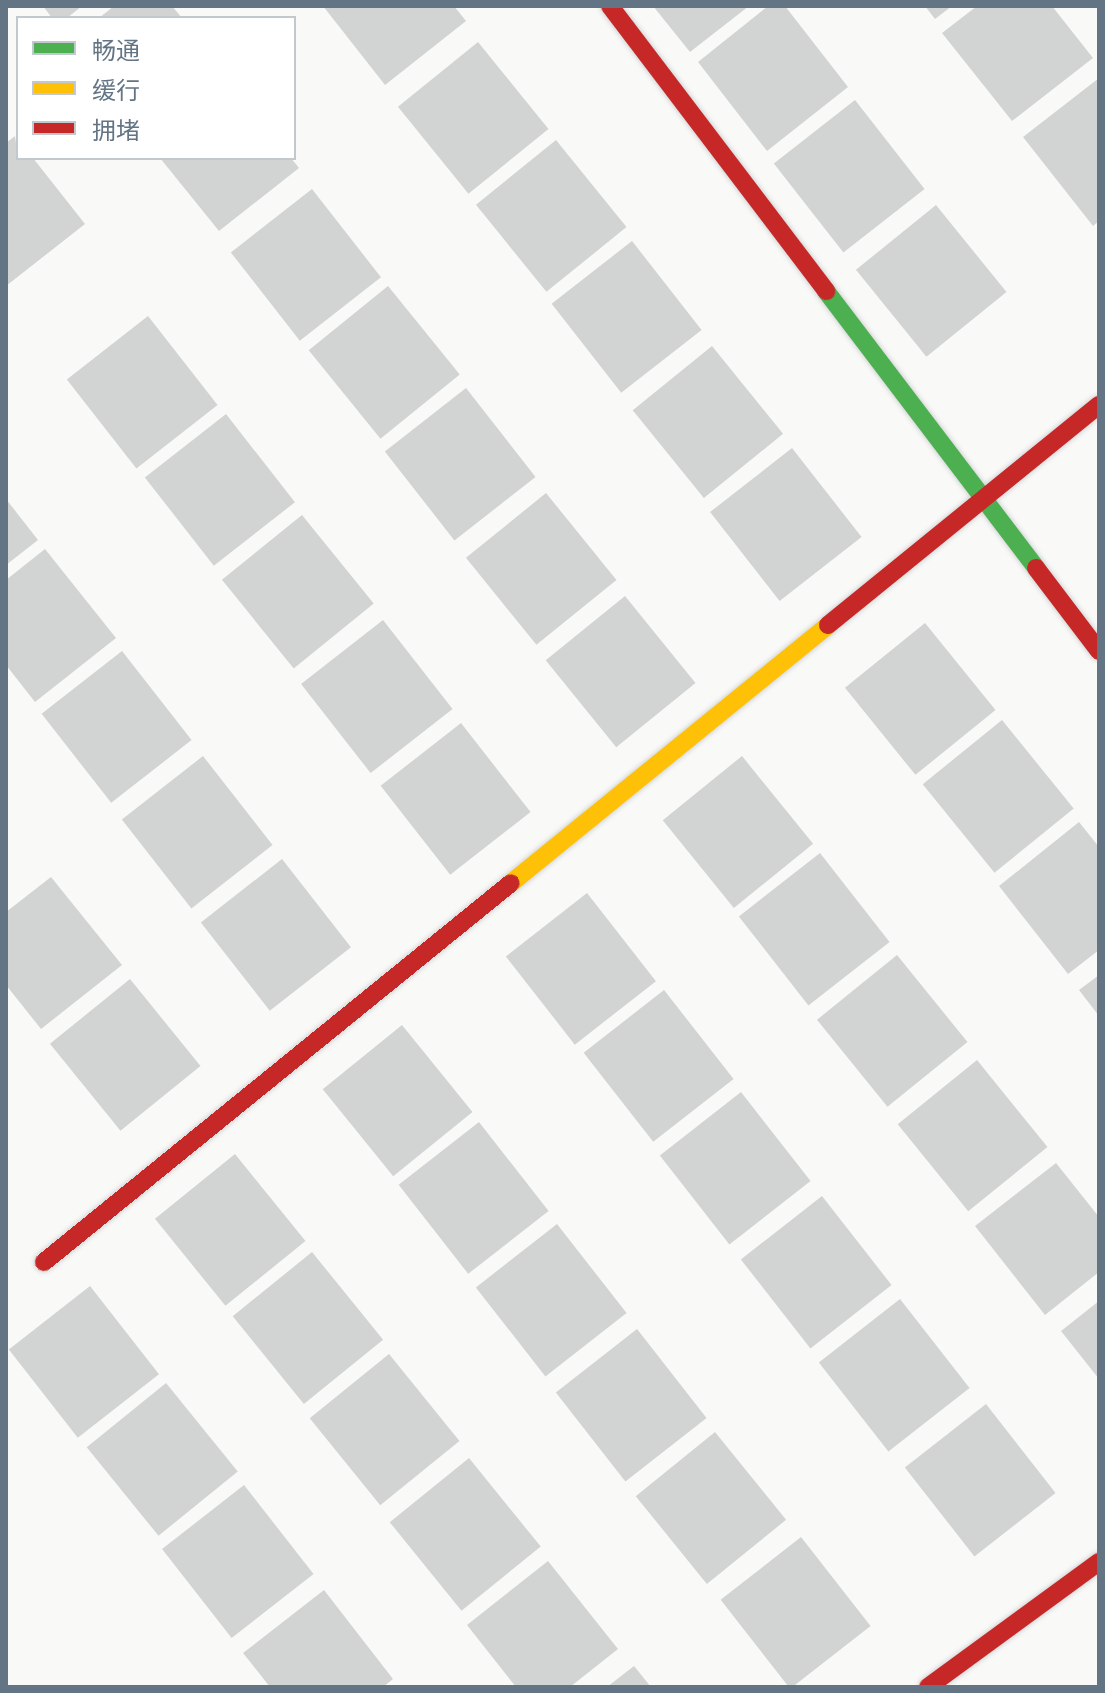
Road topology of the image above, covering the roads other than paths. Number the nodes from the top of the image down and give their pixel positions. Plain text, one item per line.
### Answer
1 (610, 6) edge
2 (1099, 405) edge
3 (982, 496) junction
4 (1099, 651) edge
5 (44, 1262) dead end
6 (1099, 1562) edge
7 (928, 1687) edge

1 - 3 street
2 - 3 street
3 - 4 street
3 - 5 street
6 - 7 street

